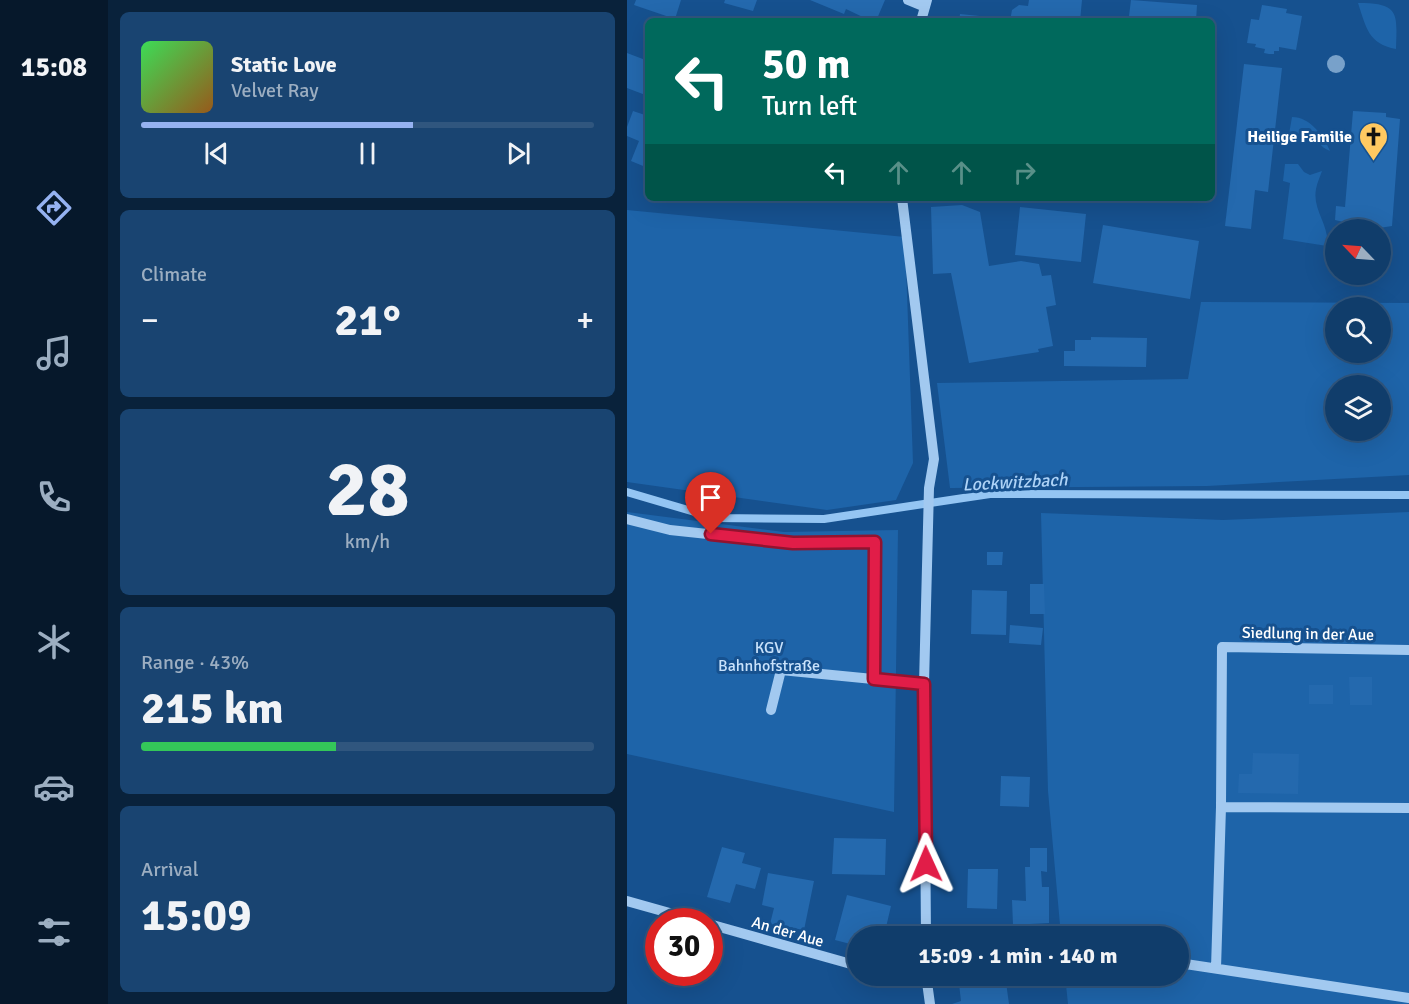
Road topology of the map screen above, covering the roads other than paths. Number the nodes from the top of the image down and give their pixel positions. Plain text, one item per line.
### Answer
1 (908, 0) edge
2 (926, 4) edge
3 (902, 201) edge
4 (627, 519) edge
5 (1409, 650) edge
6 (874, 679) junction
7 (924, 684) junction
8 (771, 711) dead end
9 (1221, 807) junction
10 (1409, 808) edge
11 (627, 901) edge
12 (652, 908) edge
13 (926, 926) edge
14 (723, 928) edge
15 (847, 963) edge
16 (1189, 964) edge
17 (1217, 968) junction
18 (927, 986) edge
19 (1409, 998) edge
20 (930, 1004) edge

1 - 2 street
3 - 7 street
4 - 6 street
5 - 9 street, Siedlung in der Aue
6 - 7 street
6 - 8 street
7 - 13 street
9 - 10 street
9 - 17 street, Siedlung in der Aue
11 - 12 street
14 - 15 street, An der Aue
16 - 17 street
17 - 19 street
18 - 20 street

